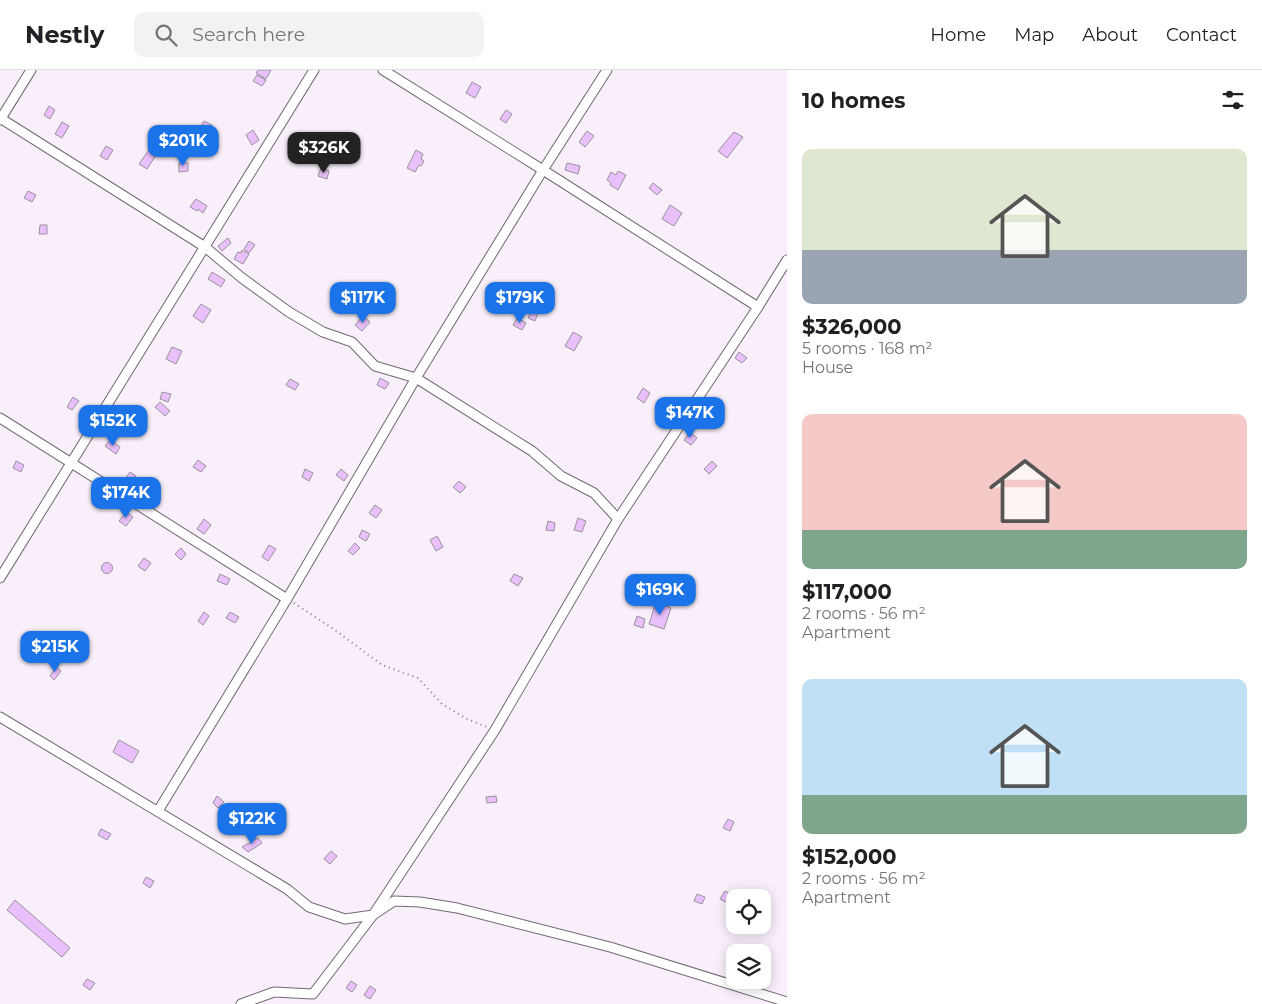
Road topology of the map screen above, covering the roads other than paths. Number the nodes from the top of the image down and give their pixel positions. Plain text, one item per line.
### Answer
1 (30, 70) edge
2 (314, 70) edge
3 (383, 70) edge
4 (607, 70) edge
5 (0, 119) edge
6 (543, 170) junction
7 (205, 247) junction
8 (787, 260) edge
9 (758, 307) junction
10 (416, 378) junction
11 (0, 418) edge
12 (71, 463) junction
13 (618, 519) junction
14 (0, 578) edge
15 (287, 599) junction
16 (0, 717) edge
17 (158, 812) junction
18 (373, 915) junction
19 (787, 1002) edge
20 (241, 1004) edge

1 - 5 street
2 - 7 street
3 - 6 street
4 - 6 street
5 - 7 street
6 - 9 street
6 - 10 street
7 - 10 street
7 - 12 street
8 - 9 street
9 - 13 street
10 - 13 street
10 - 15 street
11 - 12 street
12 - 14 street
12 - 15 street
13 - 18 street
15 - 17 street
16 - 17 street
17 - 18 street
18 - 19 street
18 - 20 street

